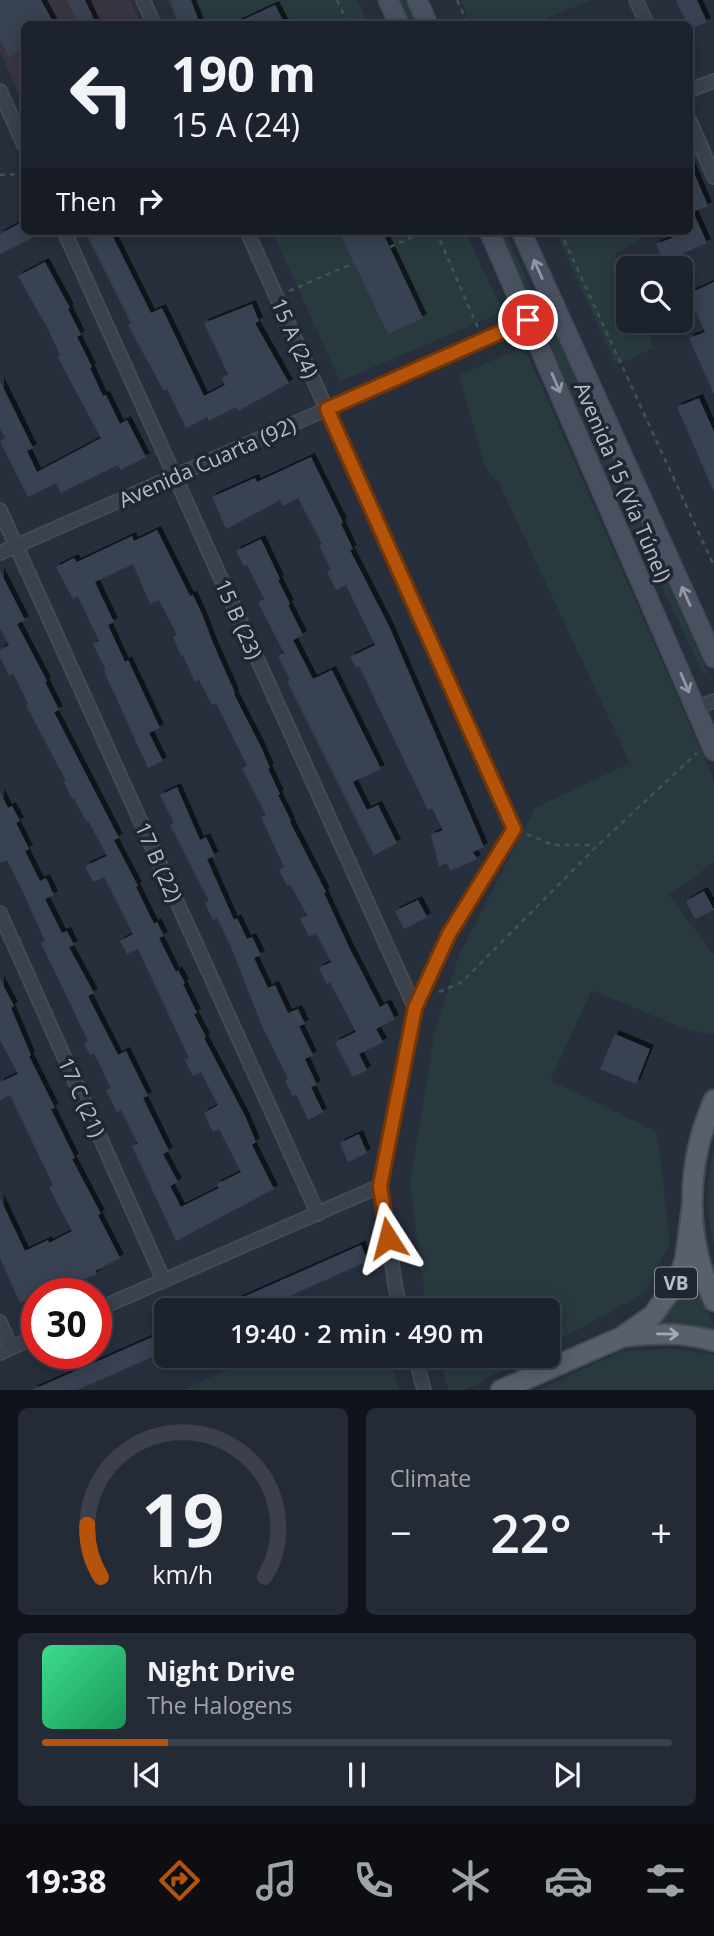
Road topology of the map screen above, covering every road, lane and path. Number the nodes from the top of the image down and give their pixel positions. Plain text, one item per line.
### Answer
1 (143, 0) edge
2 (337, 0) edge
3 (388, 0) edge
4 (417, 0) edge
5 (457, 0) edge
6 (636, 0) edge
7 (153, 21) edge
8 (347, 21) edge
9 (398, 21) edge
10 (427, 21) edge
11 (467, 21) edge
12 (646, 21) edge
13 (714, 81) edge
14 (693, 89) edge
15 (0, 91) edge
16 (693, 128) edge
17 (21, 138) edge
18 (21, 174) edge
19 (0, 175) edge
20 (714, 177) edge
21 (66, 235) edge
22 (249, 235) edge
23 (417, 235) edge
24 (438, 235) edge
25 (491, 235) edge
26 (523, 235) edge
27 (562, 235) edge
28 (390, 247) dead end
29 (354, 262) dead end
30 (276, 297) junction
31 (528, 320) junction
32 (484, 340) junction
33 (327, 409) junction
34 (175, 476) junction
35 (0, 510) edge
36 (16, 546) junction
37 (0, 553) edge
38 (714, 566) edge
39 (714, 659) edge
40 (714, 701) edge
41 (696, 708) junction
42 (712, 746) edge
43 (514, 829) junction
44 (598, 845) junction
45 (0, 913) edge
46 (423, 990) junction
47 (415, 1008) junction
48 (714, 1100) edge
49 (380, 1186) junction
50 (692, 1207) junction
51 (318, 1214) junction
52 (164, 1281) junction
53 (398, 1298) edge
54 (714, 1301) edge
55 (112, 1303) edge
56 (0, 1322) edge
57 (622, 1337) junction
58 (714, 1341) edge
59 (6, 1350) edge
60 (418, 1368) edge
61 (424, 1390) edge
62 (501, 1390) edge

1 - 7 street
2 - 8 path
3 - 9 main road
4 - 10 main road
5 - 11 path
6 - 12 street
13 - 14 street
15 - 17 street
16 - 20 street
18 - 19 path
21 - 34 street, 15 B (23)
22 - 30 street, 15 A (24)
23 - 28 path
24 - 32 path
25 - 31 main road, Avenida 15 (Vía Túnel)
39 -> 26 main road, Avenida 15 (Vía Túnel)
27 - 38 path
29 - 30 path
30 - 33 street, 15 A (24)
31 - 32 street, Avenida Cuarta (92)
31 -> 41 main road, Avenida 15 (Vía Túnel)
32 - 33 street, Avenida Cuarta (92)
33 - 34 street, Avenida Cuarta (92)
33 - 43 street, 15 A (24)
34 - 36 street, Avenida Cuarta (92)
34 - 47 street, 15 B (23)
35 - 36 street, 17 B (22)
36 - 37 street, Avenida Cuarta (92)
36 - 51 street, 17 B (22)
40 - 41 street
41 - 42 main road, Avenida 15 (Vía Túnel)
42 - 44 path
43 - 44 path
43 - 46 street
44 - 46 path
45 - 52 street, 17 C (21)
46 - 47 street
47 - 49 street
48 - 50 main road, VB
49 - 51 street
49 - 53 street
50 - 54 main road, VB
50 - 57 main road, VB
51 - 52 street
52 - 55 street
56 - 59 street
57 -> 58 main road, VB
57 - 62 main road, VB
60 - 61 street

